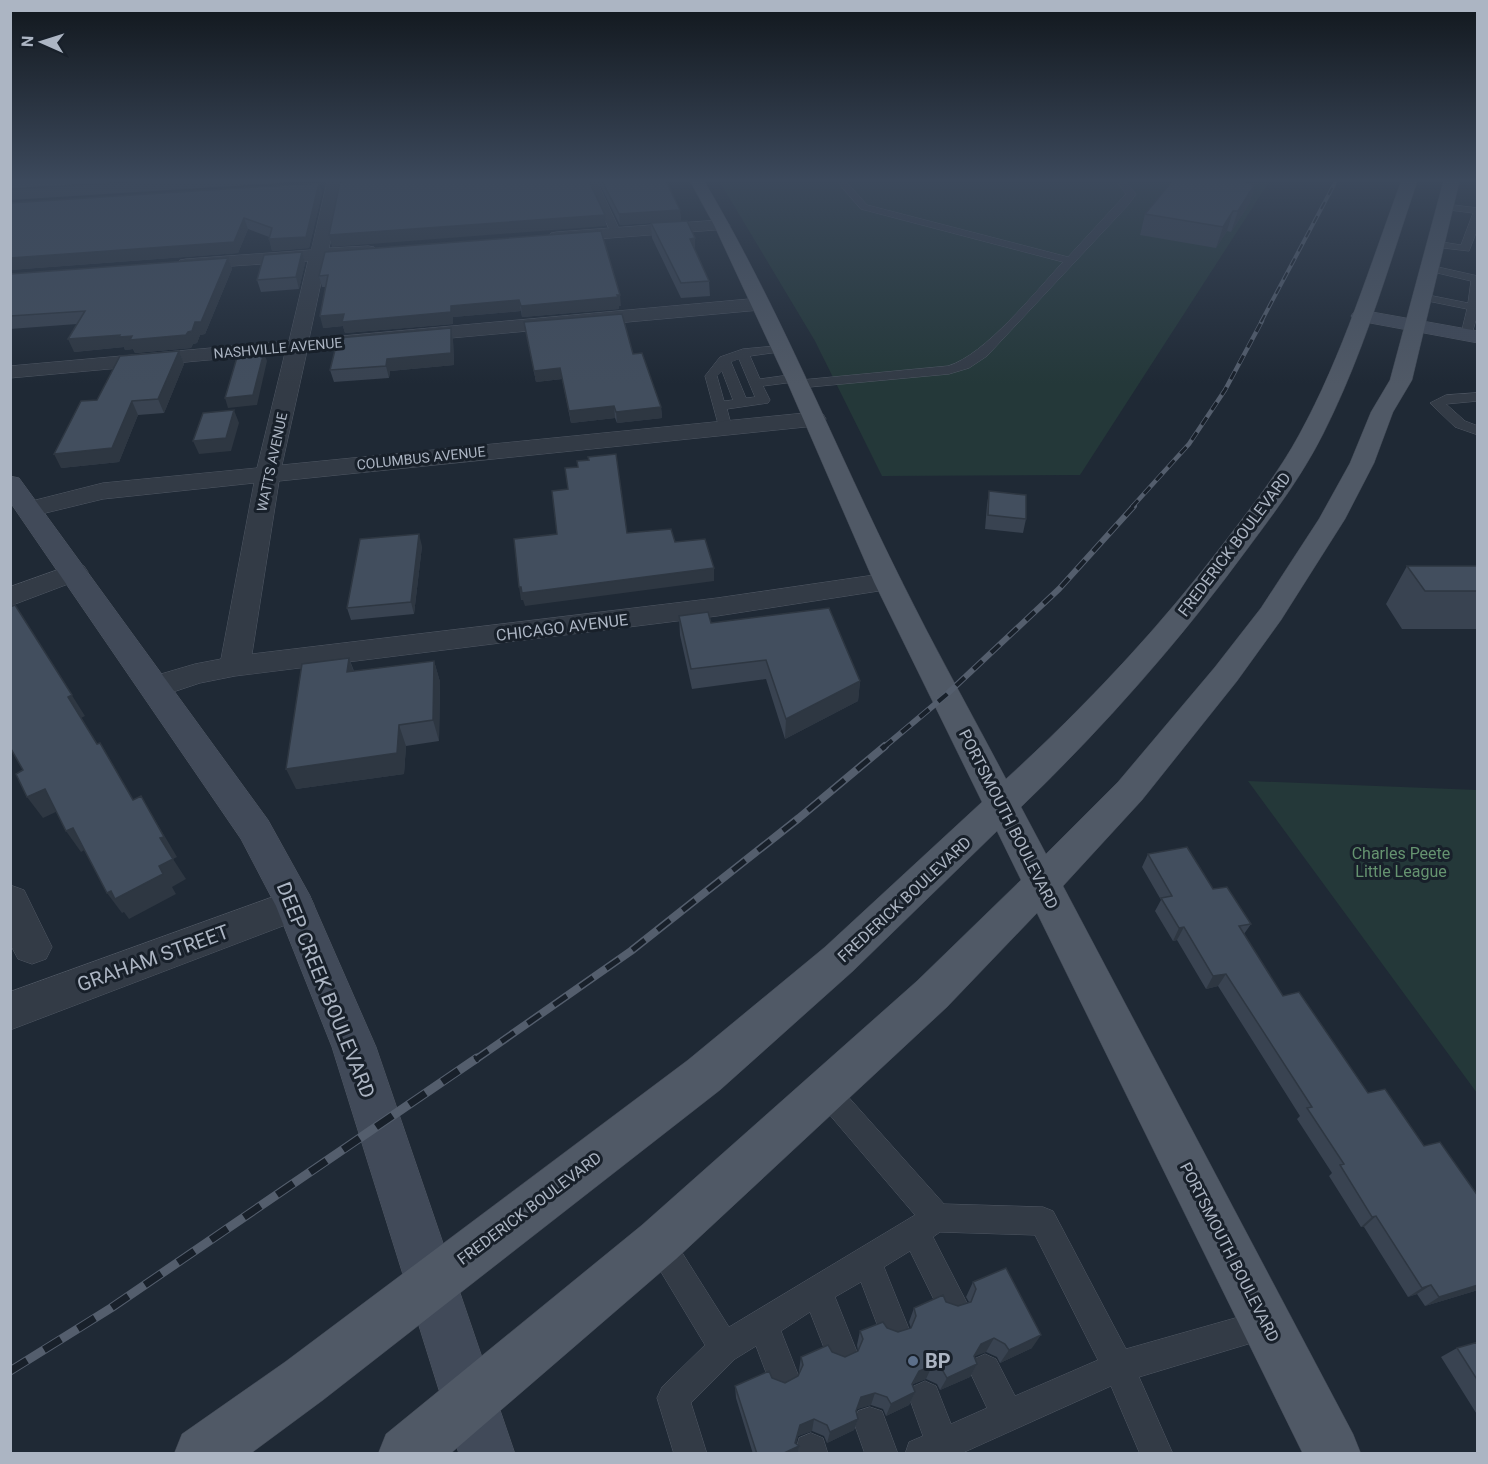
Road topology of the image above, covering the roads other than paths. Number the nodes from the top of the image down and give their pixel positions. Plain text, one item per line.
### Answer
1 (320, 247) edge
2 (733, 247) edge
3 (1020, 247) edge
4 (1081, 247) edge
5 (1386, 247) edge
6 (1442, 247) edge
7 (389, 249) edge
8 (318, 254) junction
9 (1069, 260) junction
10 (164, 266) edge
11 (1425, 284) junction
12 (760, 304) junction
13 (1361, 316) junction
14 (1473, 322) edge
15 (297, 347) junction
16 (743, 353) junction
17 (724, 360) junction
18 (792, 370) junction
19 (10, 372) edge
20 (756, 383) junction
21 (1478, 397) edge
22 (741, 403) junction
23 (722, 417) junction
24 (815, 419) junction
25 (1478, 431) edge
26 (268, 474) junction
27 (20, 496) edge
28 (74, 572) junction
29 (888, 582) junction
30 (10, 597) edge
31 (235, 666) junction
32 (155, 687) junction
33 (1003, 806) junction
34 (1042, 883) junction
35 (10, 901) edge
36 (295, 905) junction
37 (32, 946) dead end
38 (10, 1011) edge
39 (826, 1091) junction
40 (926, 1224) junction
41 (659, 1242) junction
42 (867, 1260) junction
43 (431, 1284) junction
44 (817, 1290) junction
45 (952, 1303) edge
46 (763, 1324) junction
47 (1267, 1324) junction
48 (894, 1329) edge
49 (724, 1348) junction
50 (841, 1352) dead end
51 (1118, 1368) junction
52 (985, 1370) dead end
53 (783, 1377) dead end
54 (925, 1397) dead end
55 (470, 1401) junction
56 (1008, 1416) junction
57 (870, 1423) dead end
58 (932, 1449) edge
59 (202, 1454) edge
60 (406, 1454) edge
61 (487, 1454) edge
62 (691, 1454) edge
63 (882, 1454) edge
64 (1157, 1454) edge
65 (1333, 1454) edge

1 - 8 street, WATTS AVENUE
2 - 12 main road, PORTSMOUTH BOULEVARD
3 - 9 lane
4 - 9 lane
5 - 13 main road, FREDERICK BOULEVARD
6 - 11 main road
7 - 8 street
8 - 10 street
8 - 15 street, WATTS AVENUE
9 - 18 lane
11 - 13 street
11 - 14 street
11 - 14 lane
11 - 14 lane
11 - 34 main road
12 - 15 street, NASHVILLE AVENUE
12 - 18 main road, PORTSMOUTH BOULEVARD
13 - 33 main road, FREDERICK BOULEVARD
15 - 19 street, NASHVILLE AVENUE
15 - 26 street, WATTS AVENUE
16 - 17 lane
16 - 18 lane
16 - 20 lane
17 - 22 lane
17 - 23 lane
18 - 20 lane
18 - 24 main road, PORTSMOUTH BOULEVARD
20 - 22 lane
21 - 25 lane
22 - 23 lane
23 - 24 street, COLUMBUS AVENUE
23 - 26 street, COLUMBUS AVENUE
24 - 29 main road, PORTSMOUTH BOULEVARD
26 - 27 street, COLUMBUS AVENUE
26 - 31 street, WATTS AVENUE
27 - 28 street, DEEP CREEK BOULEVARD
28 - 30 street
28 - 32 street, DEEP CREEK BOULEVARD
29 - 31 street, CHICAGO AVENUE
29 - 33 main road, PORTSMOUTH BOULEVARD
31 - 32 street
32 - 36 street, DEEP CREEK BOULEVARD
33 - 34 main road, PORTSMOUTH BOULEVARD
33 - 43 main road, FREDERICK BOULEVARD
34 - 39 main road
34 - 47 main road, PORTSMOUTH BOULEVARD
35 - 37 street
36 - 38 street, GRAHAM STREET
36 - 43 street, DEEP CREEK BOULEVARD
39 - 40 lane
39 - 41 main road
40 - 42 lane
40 - 45 lane
40 - 51 lane
41 - 49 lane
41 - 55 main road
42 - 44 lane
42 - 48 lane
43 - 55 street, DEEP CREEK BOULEVARD
43 - 59 main road, FREDERICK BOULEVARD
44 - 46 lane
44 - 50 lane
46 - 49 lane
46 - 53 lane
47 - 51 lane
47 - 65 main road, PORTSMOUTH BOULEVARD
49 - 62 lane
51 - 56 lane
51 - 64 lane
52 - 56 lane
54 - 58 lane
55 - 60 main road
55 - 61 street, DEEP CREEK BOULEVARD
56 - 58 lane
57 - 63 lane

